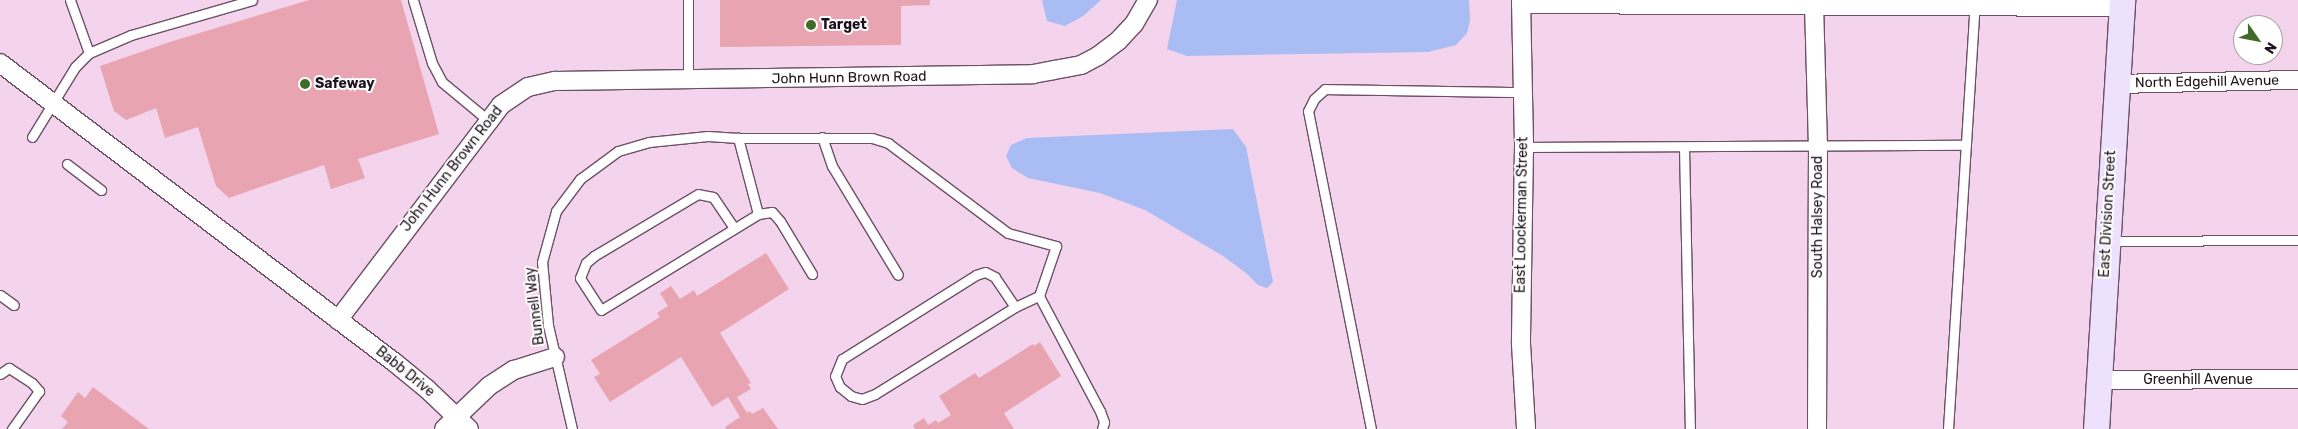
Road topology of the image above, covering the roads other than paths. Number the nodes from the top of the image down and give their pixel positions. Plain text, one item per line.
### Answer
1 (70, 0) edge
2 (252, 0) edge
3 (413, 0) edge
4 (688, 0) edge
5 (1148, 0) edge
6 (1521, 2) edge
7 (1975, 3) edge
8 (2122, 3) edge
9 (1814, 4) junction
10 (89, 53) junction
11 (0, 63) edge
12 (688, 80) junction
13 (2298, 80) edge
14 (2116, 84) junction
15 (1522, 92) junction
16 (53, 104) junction
17 (489, 120) junction
18 (32, 137) dead end
19 (822, 137) junction
20 (738, 138) junction
21 (1818, 144) junction
22 (1966, 146) junction
23 (1524, 147) junction
24 (1684, 147) junction
25 (68, 164) dead end
26 (101, 190) dead end
27 (758, 214) junction
28 (734, 228) junction
29 (2298, 240) edge
30 (2107, 241) junction
31 (812, 274) dead end
32 (898, 276) dead end
33 (0, 295) edge
34 (1039, 296) junction
35 (14, 305) dead end
36 (1015, 307) junction
37 (338, 320) junction
38 (555, 357) junction
39 (0, 374) edge
40 (2298, 379) edge
41 (2098, 380) junction
42 (457, 416) junction
43 (12, 429) edge
44 (444, 429) edge
45 (469, 429) edge
46 (572, 429) edge
47 (1102, 429) edge
48 (1371, 429) edge
49 (1526, 429) edge
50 (1690, 429) edge
51 (1817, 429) edge
52 (1948, 429) edge
53 (2096, 429) edge

1 - 10 lane
2 - 10 lane
3 - 17 lane
4 - 12 lane
5 - 12 street, John Hunn Brown Road
6 - 9 street
6 - 15 street, East Loockerman Street
7 - 8 street
7 - 9 street
7 - 22 lane
8 - 14 main road, East Division Street
9 - 21 street, South Halsey Road
10 - 16 lane
11 - 16 street
12 - 17 street, John Hunn Brown Road
13 - 14 street, North Edgehill Avenue
14 - 30 main road, East Division Street
15 - 23 street, East Loockerman Street
15 - 48 lane
16 - 18 lane
16 - 37 street
17 - 37 street, John Hunn Brown Road
19 - 20 lane, Bunnell Way
19 - 32 lane
19 - 34 lane, Bunnell Way
20 - 27 lane
20 - 38 lane, Bunnell Way
21 - 22 lane
21 - 24 lane
21 - 51 street, South Halsey Road
22 - 52 lane
23 - 24 lane
23 - 49 street, East Loockerman Street
24 - 50 lane
25 - 26 lane
27 - 28 lane
27 - 31 lane
28 - 28 lane
29 - 30 lane
30 - 41 main road, East Division Street
33 - 35 lane
34 - 36 lane
34 - 47 lane
36 - 36 lane
37 - 42 street, Babb Drive
38 - 42 street
38 - 46 lane, Bunnell Way
39 - 43 lane
40 - 41 street, Greenhill Avenue
41 - 53 main road, East Division Street
42 - 44 street
42 - 45 street, Babb Drive

